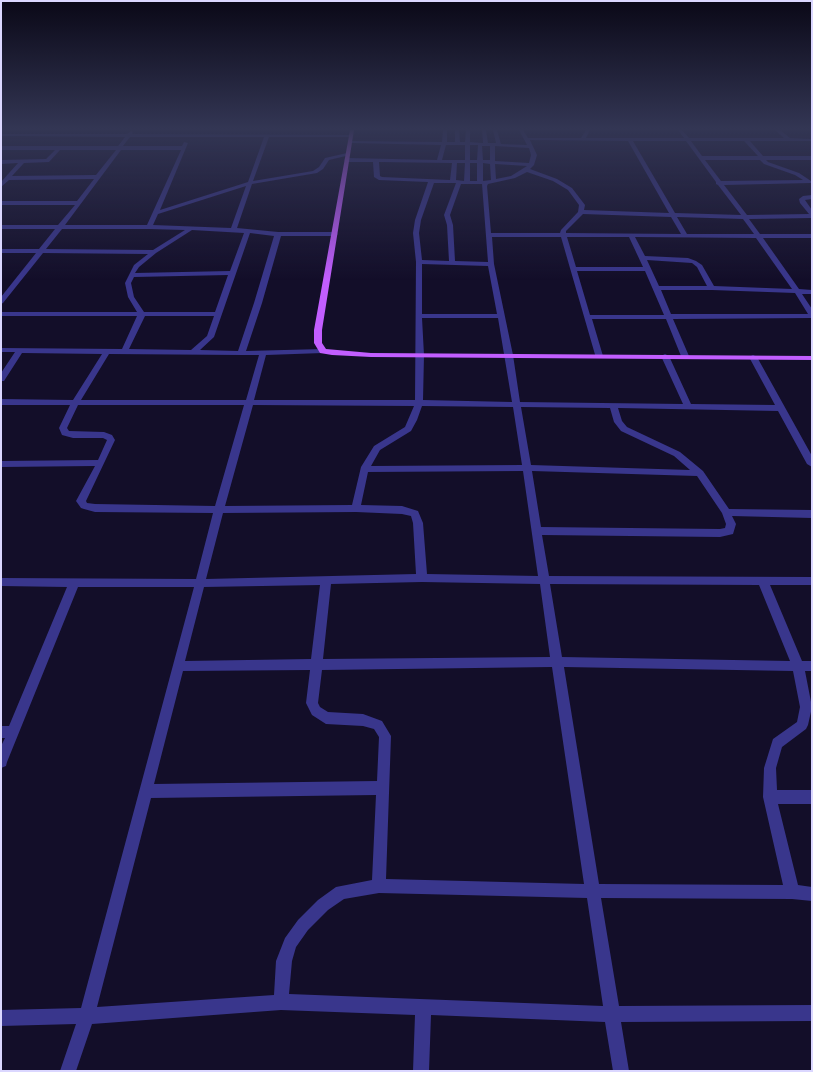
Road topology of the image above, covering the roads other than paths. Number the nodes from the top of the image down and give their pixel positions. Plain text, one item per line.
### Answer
1 (95, 180) edge
2 (169, 180) edge
3 (251, 180) edge
4 (268, 180) edge
5 (344, 180) edge
6 (432, 180) joint
7 (483, 180) edge
8 (493, 180) edge
9 (555, 180) edge
10 (653, 180) edge
11 (456, 182) junction
12 (467, 182) joint
13 (718, 182) joint
14 (250, 183) junction
15 (483, 183) junction
16 (811, 183) edge
17 (812, 197) edge
18 (1, 203) edge
19 (79, 203) junction
20 (580, 212) junction
21 (155, 213) junction
22 (812, 215) edge
23 (673, 216) junction
24 (745, 217) junction
25 (1, 227) edge
26 (149, 227) junction
27 (59, 228) junction
28 (190, 228) junction
29 (233, 230) junction
30 (247, 232) junction
31 (278, 234) junction
32 (335, 234) junction
33 (684, 234) junction
34 (489, 235) junction
35 (563, 235) junction
36 (631, 235) junction
37 (757, 236) junction
38 (812, 236) edge
39 (1, 251) edge
40 (40, 252) junction
41 (154, 252) junction
42 (643, 258) junction
43 (419, 262) junction
44 (452, 263) junction
45 (492, 264) junction
46 (647, 268) junction
47 (574, 269) junction
48 (232, 273) junction
49 (131, 275) junction
50 (657, 288) junction
51 (712, 288) junction
52 (797, 291) junction
53 (812, 292) edge
54 (1, 302) edge
55 (1, 314) edge
56 (142, 314) junction
57 (218, 314) junction
58 (667, 315) junction
59 (418, 316) junction
60 (501, 316) junction
61 (812, 316) edge
62 (588, 317) junction
63 (1, 350) edge
64 (20, 350) junction
65 (107, 351) junction
66 (323, 351) junction
67 (124, 352) junction
68 (192, 352) junction
69 (241, 353) junction
70 (263, 353) junction
71 (420, 355) junction
72 (509, 355) junction
73 (599, 356) junction
74 (665, 356) junction
75 (685, 356) junction
76 (753, 357) junction
77 (812, 358) edge
78 (1, 379) edge
79 (1, 402) edge
80 (76, 402) junction
81 (249, 402) junction
82 (419, 403) junction
83 (516, 404) junction
84 (613, 405) junction
85 (688, 406) junction
86 (780, 408) junction
87 (101, 463) junction
88 (1, 464) edge
89 (812, 464) edge
90 (526, 468) junction
91 (364, 469) junction
92 (700, 473) junction
93 (356, 508) junction
94 (219, 510) junction
95 (726, 512) junction
96 (812, 514) edge
97 (536, 531) junction
98 (422, 578) junction
99 (326, 580) junction
100 (544, 580) junction
101 (812, 580) edge
102 (763, 581) junction
103 (1, 582) edge
104 (74, 583) junction
105 (200, 584) junction
106 (558, 662) junction
107 (316, 664) junction
108 (178, 666) junction
109 (798, 666) junction
110 (812, 666) edge
111 (7, 732) edge
112 (1, 762) edge
113 (383, 788) junction
114 (146, 791) junction
115 (770, 797) junction
116 (812, 797) edge
117 (379, 886) junction
118 (592, 891) junction
119 (792, 892) junction
120 (812, 894) edge
121 (281, 1002) junction
122 (423, 1007) junction
123 (812, 1013) edge
124 (612, 1014) junction
125 (87, 1016) junction
126 (1, 1018) edge
127 (68, 1071) edge
128 (421, 1071) edge
129 (621, 1071) edge

1 - 19 street
2 - 21 street
3 - 14 street
4 - 14 street
5 - 32 main road
6 - 11 street
6 - 43 street
7 - 15 street
8 - 15 street
9 - 20 street
10 - 23 street
11 - 12 street
11 - 44 street
12 - 15 street
13 - 16 street
13 - 24 street
14 - 21 street
14 - 29 street
15 - 34 street
17 - 22 street
18 - 19 street
19 - 27 street
20 - 23 street
20 - 35 street
21 - 26 street
22 - 24 street
23 - 24 street
23 - 33 street
24 - 37 street
25 - 27 street
26 - 27 street
26 - 28 street
27 - 40 street
28 - 29 street
28 - 41 street
29 - 30 street
30 - 31 street
30 - 48 street
31 - 32 street
31 - 69 street
32 - 66 main road
33 - 36 street
33 - 37 street
34 - 35 street
34 - 45 street
35 - 36 street
35 - 47 street
36 - 42 street
37 - 38 street
37 - 52 street
39 - 40 street
40 - 41 street
40 - 54 street
41 - 49 street
42 - 46 street
42 - 51 street
43 - 44 street
43 - 59 street
44 - 45 street
45 - 60 street
46 - 47 street
46 - 50 street
47 - 62 street
48 - 49 street
48 - 57 street
49 - 56 street
50 - 51 street
50 - 58 street
51 - 52 street
52 - 53 street
52 - 61 street
55 - 56 street
56 - 57 street
56 - 67 street
57 - 68 street
58 - 61 street
58 - 62 street
58 - 75 street
59 - 60 street
59 - 71 street
60 - 72 street
62 - 73 street
63 - 64 street
64 - 65 street
64 - 78 street
65 - 67 street
65 - 80 street
66 - 70 street
66 - 71 main road
67 - 68 street
68 - 69 street
69 - 70 street
70 - 81 street
71 - 72 main road
71 - 82 street
72 - 73 main road
72 - 83 street
73 - 74 main road
74 - 75 main road
74 - 85 street
75 - 76 main road
76 - 77 main road
76 - 86 street
79 - 80 street
80 - 81 street
80 - 87 street
81 - 82 street
81 - 94 street
82 - 83 street
82 - 91 street
83 - 84 street
83 - 90 street
84 - 85 street
84 - 92 street
85 - 86 street
86 - 89 street
87 - 88 street
87 - 94 street
90 - 91 street
90 - 92 street
90 - 97 street
91 - 93 street
92 - 95 street
93 - 94 street
93 - 98 street
94 - 105 street
95 - 96 street
95 - 97 street
97 - 100 street
98 - 99 street
98 - 100 street
99 - 105 street
99 - 107 street
100 - 102 street
100 - 106 street
101 - 102 street
102 - 109 street
103 - 104 street
104 - 105 street
104 - 111 street
105 - 108 street
106 - 107 street
106 - 109 street
106 - 118 street
107 - 108 street
107 - 113 street
108 - 114 street
109 - 110 street
109 - 115 street
111 - 112 street
113 - 114 street
113 - 117 street
114 - 125 street
115 - 116 street
115 - 119 street
117 - 118 street
117 - 121 street
118 - 119 street
118 - 124 street
119 - 120 street
121 - 122 street
121 - 125 street
122 - 124 street
122 - 128 street
123 - 124 street
124 - 129 street
125 - 126 street
125 - 127 street

